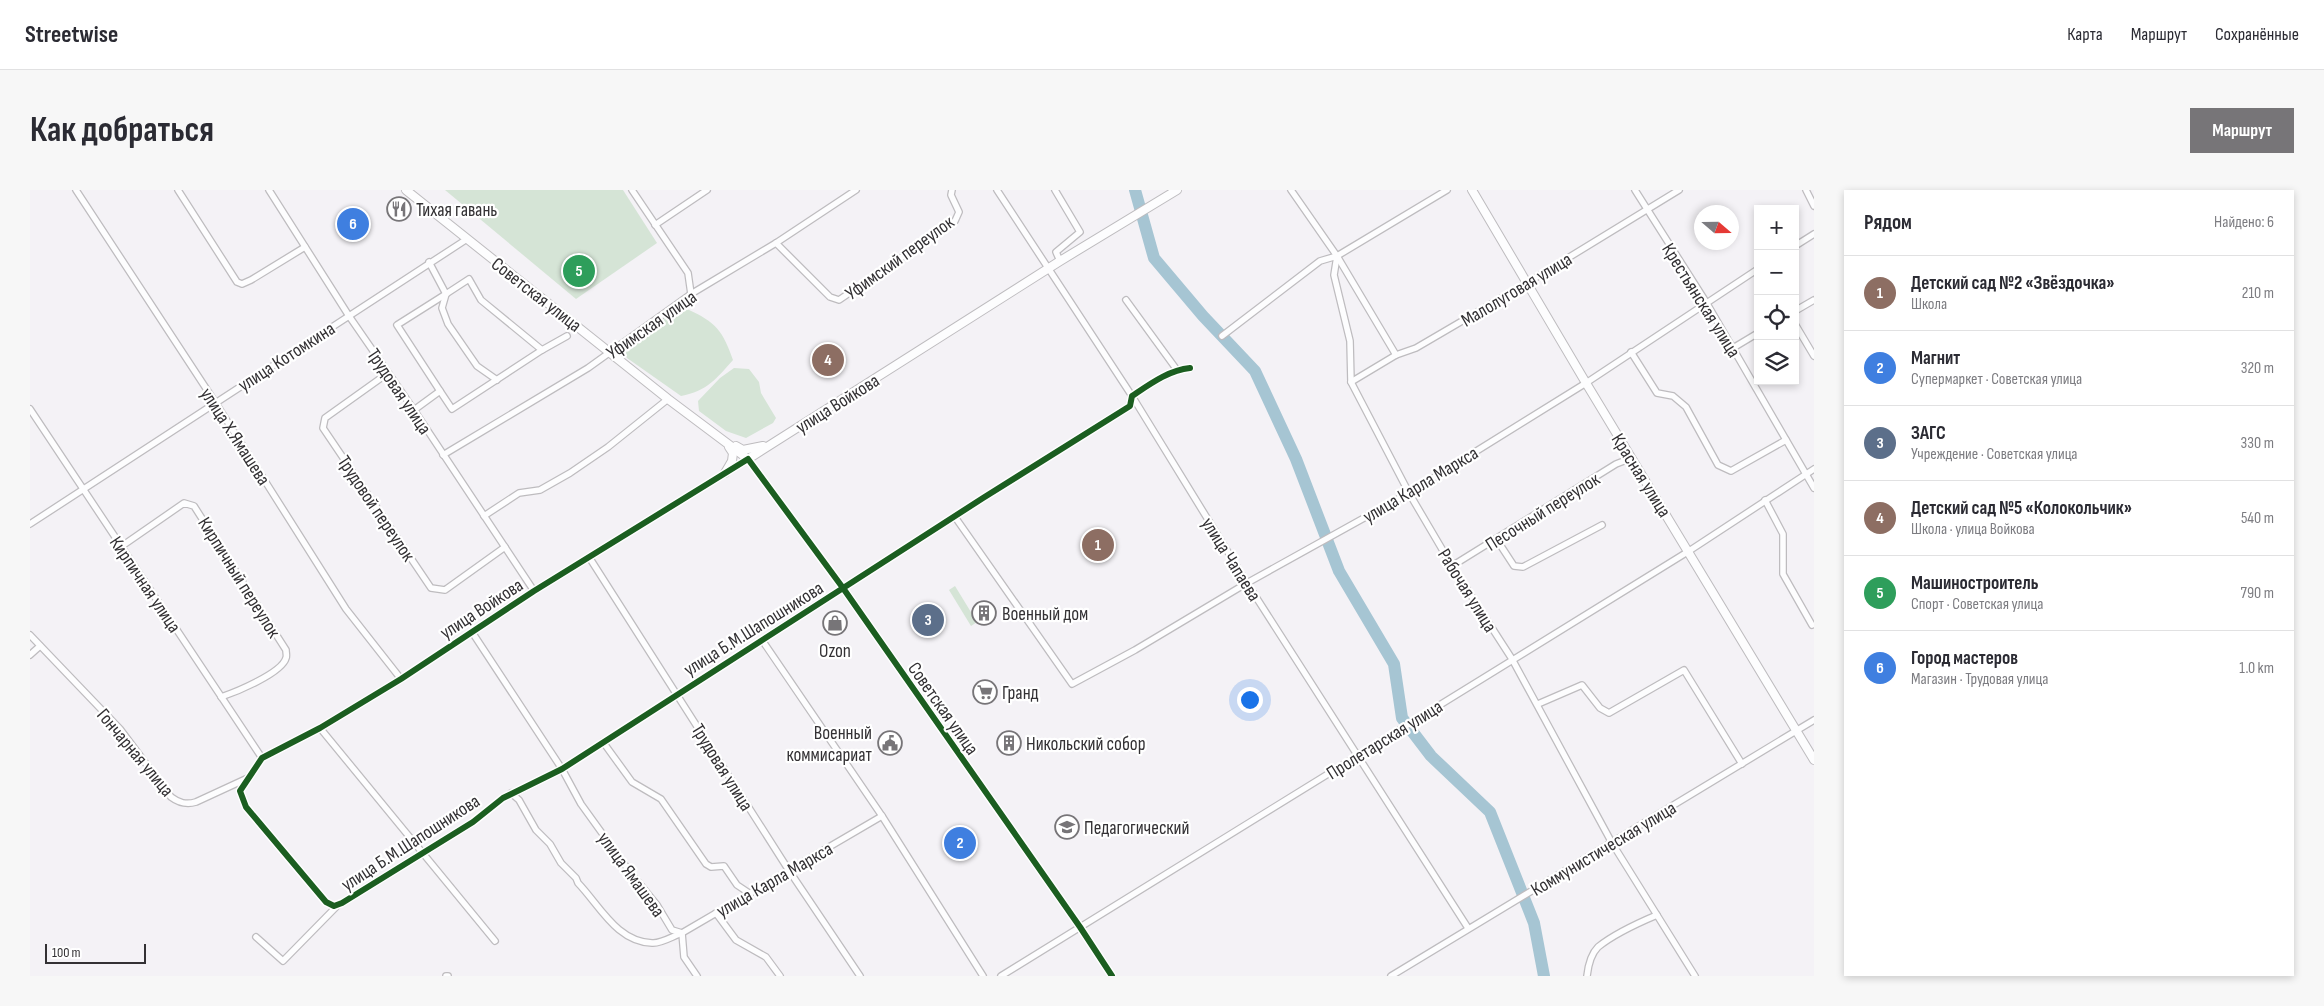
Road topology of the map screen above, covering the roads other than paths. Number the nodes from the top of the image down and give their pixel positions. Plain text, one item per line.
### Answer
1 (76, 190) edge
2 (178, 190) edge
3 (269, 190) edge
4 (406, 190) edge
5 (632, 190) edge
6 (707, 190) edge
7 (856, 190) edge
8 (952, 190) edge
9 (997, 190) edge
10 (1055, 190) edge
11 (1177, 190) edge
12 (1291, 190) edge
13 (1447, 190) edge
14 (1472, 190) edge
15 (1635, 190) edge
16 (1679, 190) edge
17 (1806, 190) edge
18 (1814, 206) edge
19 (1647, 211) junction
20 (655, 225) junction
21 (1814, 234) edge
22 (467, 239) junction
23 (776, 243) junction
24 (1799, 243) edge
25 (305, 247) junction
26 (1337, 256) junction
27 (1060, 261) junction
28 (429, 262) junction
29 (1047, 270) junction
30 (1754, 272) edge
31 (1527, 283) junction
32 (446, 294) junction
33 (691, 294) junction
34 (1126, 300) dead end
35 (1814, 300) edge
36 (1706, 302) junction
37 (1799, 309) edge
38 (349, 316) junction
39 (1799, 331) edge
40 (1754, 335) edge
41 (567, 336) dead end
42 (1222, 336) dead end
43 (1733, 348) junction
44 (542, 350) junction
45 (1631, 352) junction
46 (611, 353) junction
47 (1396, 355) junction
48 (1814, 356) edge
49 (1190, 368) dead end
50 (1177, 370) junction
51 (388, 373) junction
52 (497, 380) junction
53 (1351, 382) junction
54 (1586, 383) junction
55 (440, 391) junction
56 (1132, 396) junction
57 (668, 399) junction
58 (214, 402) junction
59 (30, 409) edge
60 (414, 410) junction
61 (1786, 440) junction
62 (724, 442) junction
63 (772, 444) junction
64 (443, 455) junction
65 (748, 459) junction
66 (1634, 462) junction
67 (1814, 469) edge
68 (725, 473) junction
69 (1806, 474) junction
70 (1814, 488) edge
71 (83, 490) junction
72 (1408, 493) junction
73 (1765, 500) junction
74 (484, 516) junction
75 (955, 517) junction
76 (30, 524) edge
77 (1602, 525) dead end
78 (1497, 540) junction
79 (122, 546) junction
80 (505, 547) junction
81 (1689, 551) junction
82 (589, 557) junction
83 (1452, 566) junction
84 (1247, 583) junction
85 (843, 588) junction
86 (534, 591) junction
87 (1812, 625) dead end
88 (472, 632) junction
89 (30, 635) edge
90 (762, 640) junction
91 (40, 646) junction
92 (30, 655) edge
93 (1512, 659) junction
94 (401, 679) junction
95 (677, 694) junction
96 (221, 697) junction
97 (1538, 704) junction
98 (1814, 720) edge
99 (320, 728) junction
100 (1797, 731) junction
101 (603, 742) junction
102 (1356, 756) junction
103 (262, 758) junction
104 (1814, 760) edge
105 (1742, 764) junction
106 (562, 769) junction
107 (250, 777) junction
108 (511, 793) junction
109 (882, 816) junction
110 (1612, 843) junction
111 (422, 854) junction
112 (788, 870) junction
113 (749, 893) junction
114 (338, 905) junction
115 (716, 913) junction
116 (1657, 915) junction
117 (1080, 927) junction
118 (1468, 928) junction
119 (682, 933) junction
120 (256, 937) dead end
121 (665, 940) joint
122 (495, 941) dead end
123 (697, 976) edge
124 (780, 976) edge
125 (860, 976) edge
126 (983, 976) edge
127 (1001, 976) edge
128 (1112, 976) edge
129 (1391, 976) edge
130 (1587, 976) edge
131 (1695, 976) edge

1 - 58 street, улица Х.Ямашева
2 - 25 street
3 - 25 street, Трудовая улица
4 - 22 main road, Советская улица
5 - 20 street
6 - 20 street
7 - 23 street, Уфимская улица
8 - 23 street, Уфимский переулок
9 - 29 street, улица Чапаева
10 - 27 street
11 - 27 main road, улица Войкова
12 - 26 street
13 - 26 street
14 - 31 main road, Красная улица
15 - 19 street, Крестьянская улица
16 - 19 street, Малолуговая улица
17 - 18 street
19 - 31 street, Малолуговая улица
19 - 36 street, Крестьянская улица
20 - 33 street
21 - 24 street
22 - 28 street, улица Котомкина
22 - 46 main road, Советская улица
23 - 33 street, Уфимская улица
25 - 38 street, Трудовая улица
26 - 42 street
26 - 47 street
26 - 53 street, Рабочая улица
27 - 29 main road, улица Войкова
28 - 32 street
28 - 38 street, улица Котомкина
29 - 56 street, улица Чапаева
29 - 63 main road, улица Войкова
30 - 36 street, улица Карла Маркса
31 - 47 street, Малолуговая улица
31 - 54 main road, Красная улица
32 - 44 street
32 - 52 street
32 - 55 street
33 - 46 street, Уфимская улица
34 - 50 street
35 - 37 street
36 - 43 street, Крестьянская улица
36 - 45 street, улица Карла Маркса
38 - 51 street, Трудовая улица
38 - 58 street, улица Котомкина
39 - 48 street
40 - 43 street
41 - 44 street
43 - 61 street, Крестьянская улица
44 - 52 street
45 - 54 street, улица Карла Маркса
45 - 61 street
46 - 57 main road, Советская улица
46 - 64 street, Уфимская улица
47 - 53 street, Малолуговая улица
49 - 50 street, улица Б.М.Шапошникова
50 - 56 street, улица Б.М.Шапошникова
51 - 60 street, Трудовая улица
51 - 80 street, Трудовой переулок
52 - 55 street
53 - 72 street, Рабочая улица
54 - 66 main road, Красная улица
54 - 72 street, улица Карла Маркса
55 - 60 street
56 - 75 street, улица Б.М.Шапошникова
56 - 84 street, улица Чапаева
57 - 62 main road, Советская улица
57 - 74 street
58 - 71 street, улица Котомкина
58 - 94 street, улица Х.Ямашева
59 - 71 street, Кирпичная улица
60 - 64 street, Трудовая улица
61 - 69 street, Крестьянская улица
62 - 63 main road
62 - 65 main road, Советская улица
62 - 68 main road
63 - 65 main road, улица Войкова
64 - 74 street, Трудовая улица
65 - 68 street, улица Войкова
65 - 85 street, Советская улица
66 - 78 street, Песочный переулок
66 - 81 main road, Красная улица
67 - 69 street, Пролетарская улица
68 - 82 street, улица Войкова
69 - 70 street, Крестьянская улица
69 - 73 street, Пролетарская улица
71 - 76 street, улица Котомкина
71 - 79 street, Кирпичная улица
72 - 83 street, Рабочая улица
72 - 84 street, улица Карла Маркса
73 - 81 street, Пролетарская улица
73 - 87 street
74 - 80 street, Трудовая улица
75 - 84 street, улица Карла Маркса
75 - 85 street, улица Б.М.Шапошникова
77 - 78 street
78 - 83 street, Песочный переулок
79 - 96 street, Кирпичная улица
79 - 96 street, Кирпичный переулок
80 - 86 street, Трудовая улица
81 - 93 street, Пролетарская улица
81 - 100 main road, Красная улица
82 - 86 street, улица Войкова
82 - 95 street, Трудовая улица
83 - 93 street, Рабочая улица
84 - 102 street, улица Чапаева
85 - 90 street, улица Б.М.Шапошникова
85 - 117 street, Советская улица
86 - 88 street, улица Войкова
88 - 94 street, улица Войкова
88 - 106 street
89 - 91 street, Гончарная улица
90 - 95 street, улица Б.М.Шапошникова
90 - 109 street
91 - 92 street
91 - 107 street, Гончарная улица
93 - 97 street, Рабочая улица
93 - 102 street, Пролетарская улица
94 - 99 street, улица Войкова
95 - 101 street, улица Б.М.Шапошникова
95 - 112 street, Трудовая улица
96 - 103 street, Кирпичная улица
97 - 105 street
97 - 110 street, Рабочая улица
98 - 100 street, Коммунистическая улица
99 - 103 street, улица Войкова
99 - 111 street
100 - 104 main road, Красная улица
100 - 105 street, Коммунистическая улица
101 - 106 street, улица Б.М.Шапошникова
101 - 113 street
102 - 117 street, Пролетарская улица
102 - 118 street, улица Чапаева
103 - 107 street
105 - 110 street, Коммунистическая улица
106 - 108 street, улица Б.М.Шапошникова
106 - 119 street, улица Ямашева
107 - 114 street, улица Б.М.Шапошникова
108 - 111 street, улица Б.М.Шапошникова
108 - 121 street, улица Ямашева
109 - 112 street, улица Карла Маркса
109 - 126 street
110 - 116 street, Рабочая улица
110 - 118 street, Коммунистическая улица
111 - 114 street, улица Б.М.Шапошникова
111 - 122 street
112 - 113 street, улица Карла Маркса
112 - 125 street, Трудовая улица
113 - 115 street, улица Карла Маркса
114 - 120 street
115 - 119 street, улица Карла Маркса
115 - 124 street
116 - 130 street
116 - 131 street, Рабочая улица
117 - 127 street, Пролетарская улица
117 - 128 street, Советская улица
118 - 129 street, Коммунистическая улица
119 - 121 street, улица Карла Маркса
119 - 123 street, улица Ямашева

